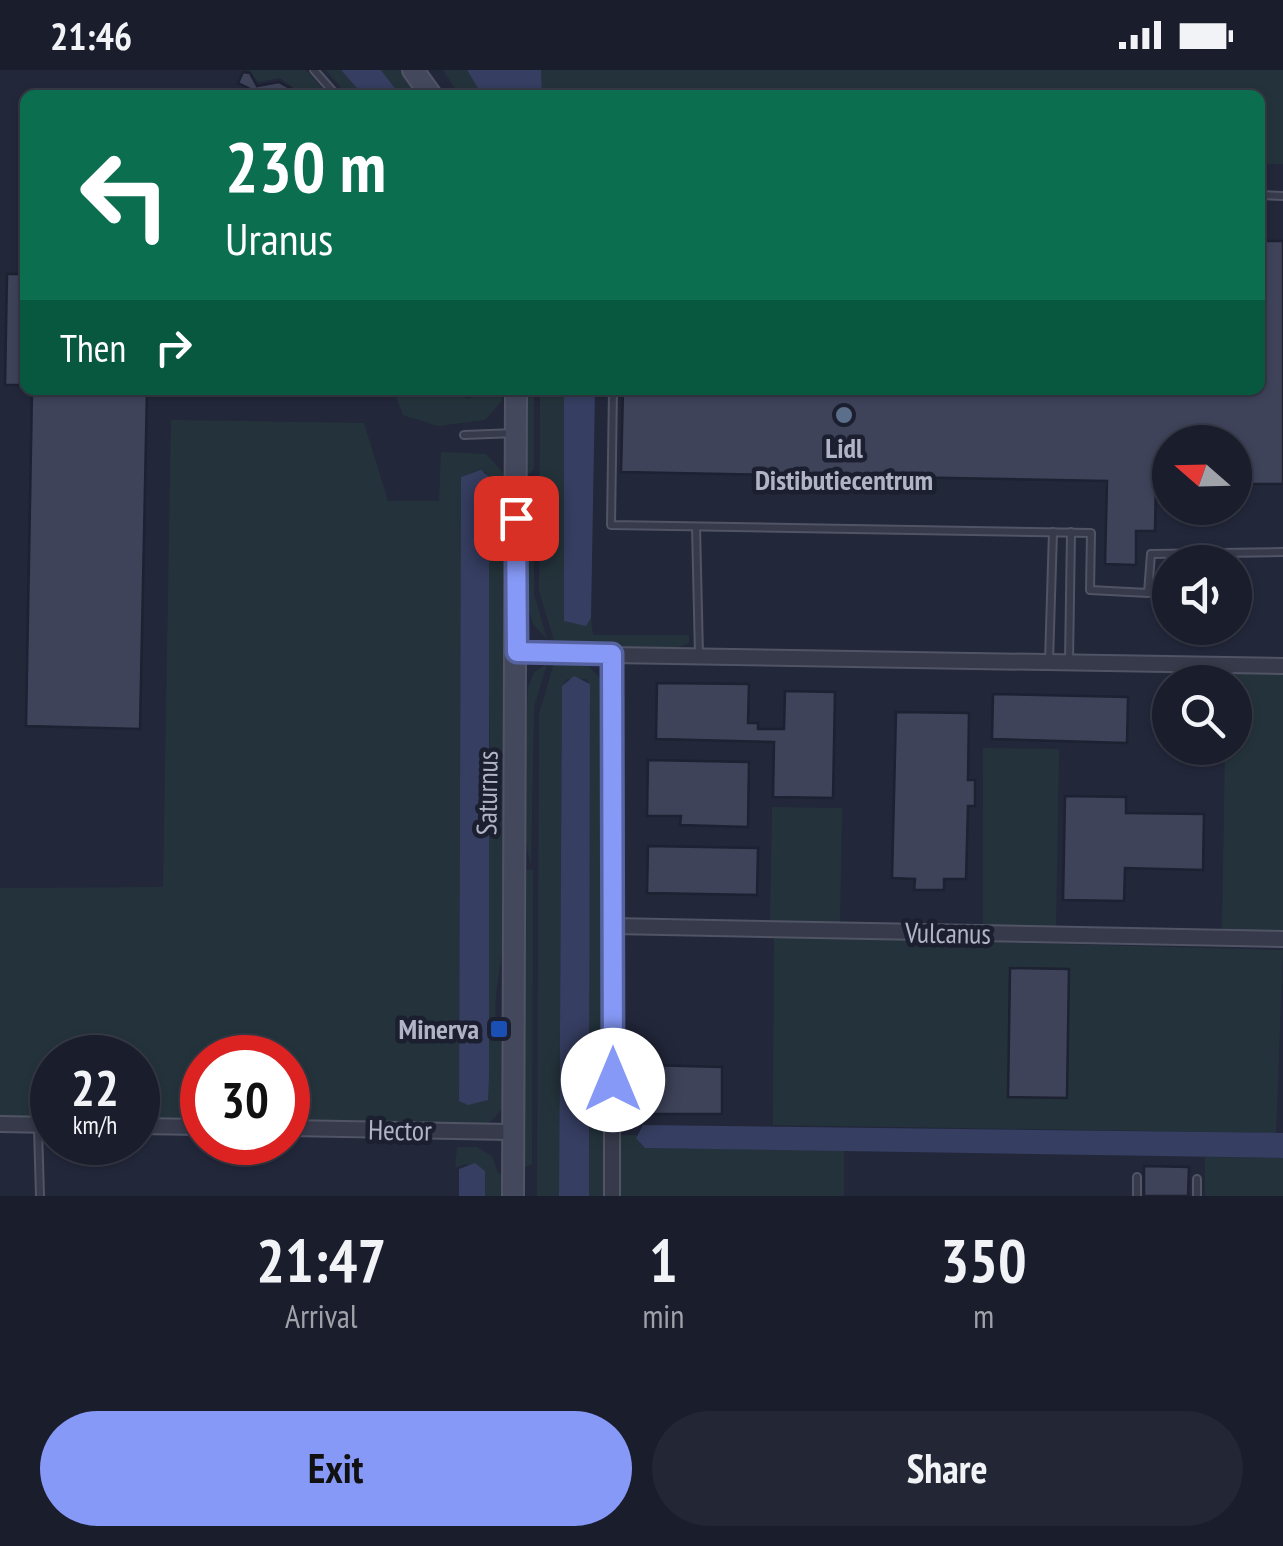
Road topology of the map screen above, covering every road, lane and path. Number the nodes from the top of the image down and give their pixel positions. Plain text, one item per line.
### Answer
1 (314, 70) edge
2 (412, 70) edge
3 (332, 90) edge
4 (427, 90) edge
5 (516, 395) edge
6 (613, 395) edge
7 (516, 433) junction
8 (464, 435) dead end
9 (696, 527) junction
10 (1052, 532) junction
11 (1070, 532) junction
12 (1283, 552) edge
13 (517, 652) junction
14 (612, 654) junction
15 (698, 656) junction
16 (1049, 662) junction
17 (1069, 662) junction
18 (1283, 666) edge
19 (614, 926) junction
20 (1283, 939) edge
21 (0, 1124) edge
22 (30, 1124) edge
23 (310, 1128) edge
24 (513, 1132) junction
25 (42, 1165) edge
26 (1137, 1177) dead end
27 (1197, 1179) dead end
28 (40, 1196) edge
29 (513, 1196) edge
30 (612, 1196) edge
31 (1137, 1196) edge
32 (1197, 1196) edge

1 - 3 lane
2 - 4 main road
5 - 7 main road, Saturnus
6 - 9 lane
7 - 8 lane
7 - 13 main road, Saturnus
9 - 10 lane
9 - 15 lane
10 - 11 lane
10 - 16 lane
11 - 12 lane
11 - 17 lane
13 - 14 street
13 - 24 main road, Saturnus
14 - 15 street
14 - 19 street
15 - 16 street
16 - 17 street
17 - 18 street
19 - 20 street, Vulcanus
19 - 30 street
21 - 22 street
23 - 24 street, Hector
24 - 29 main road, Saturnus
25 - 28 lane
26 - 31 lane
27 - 32 lane

